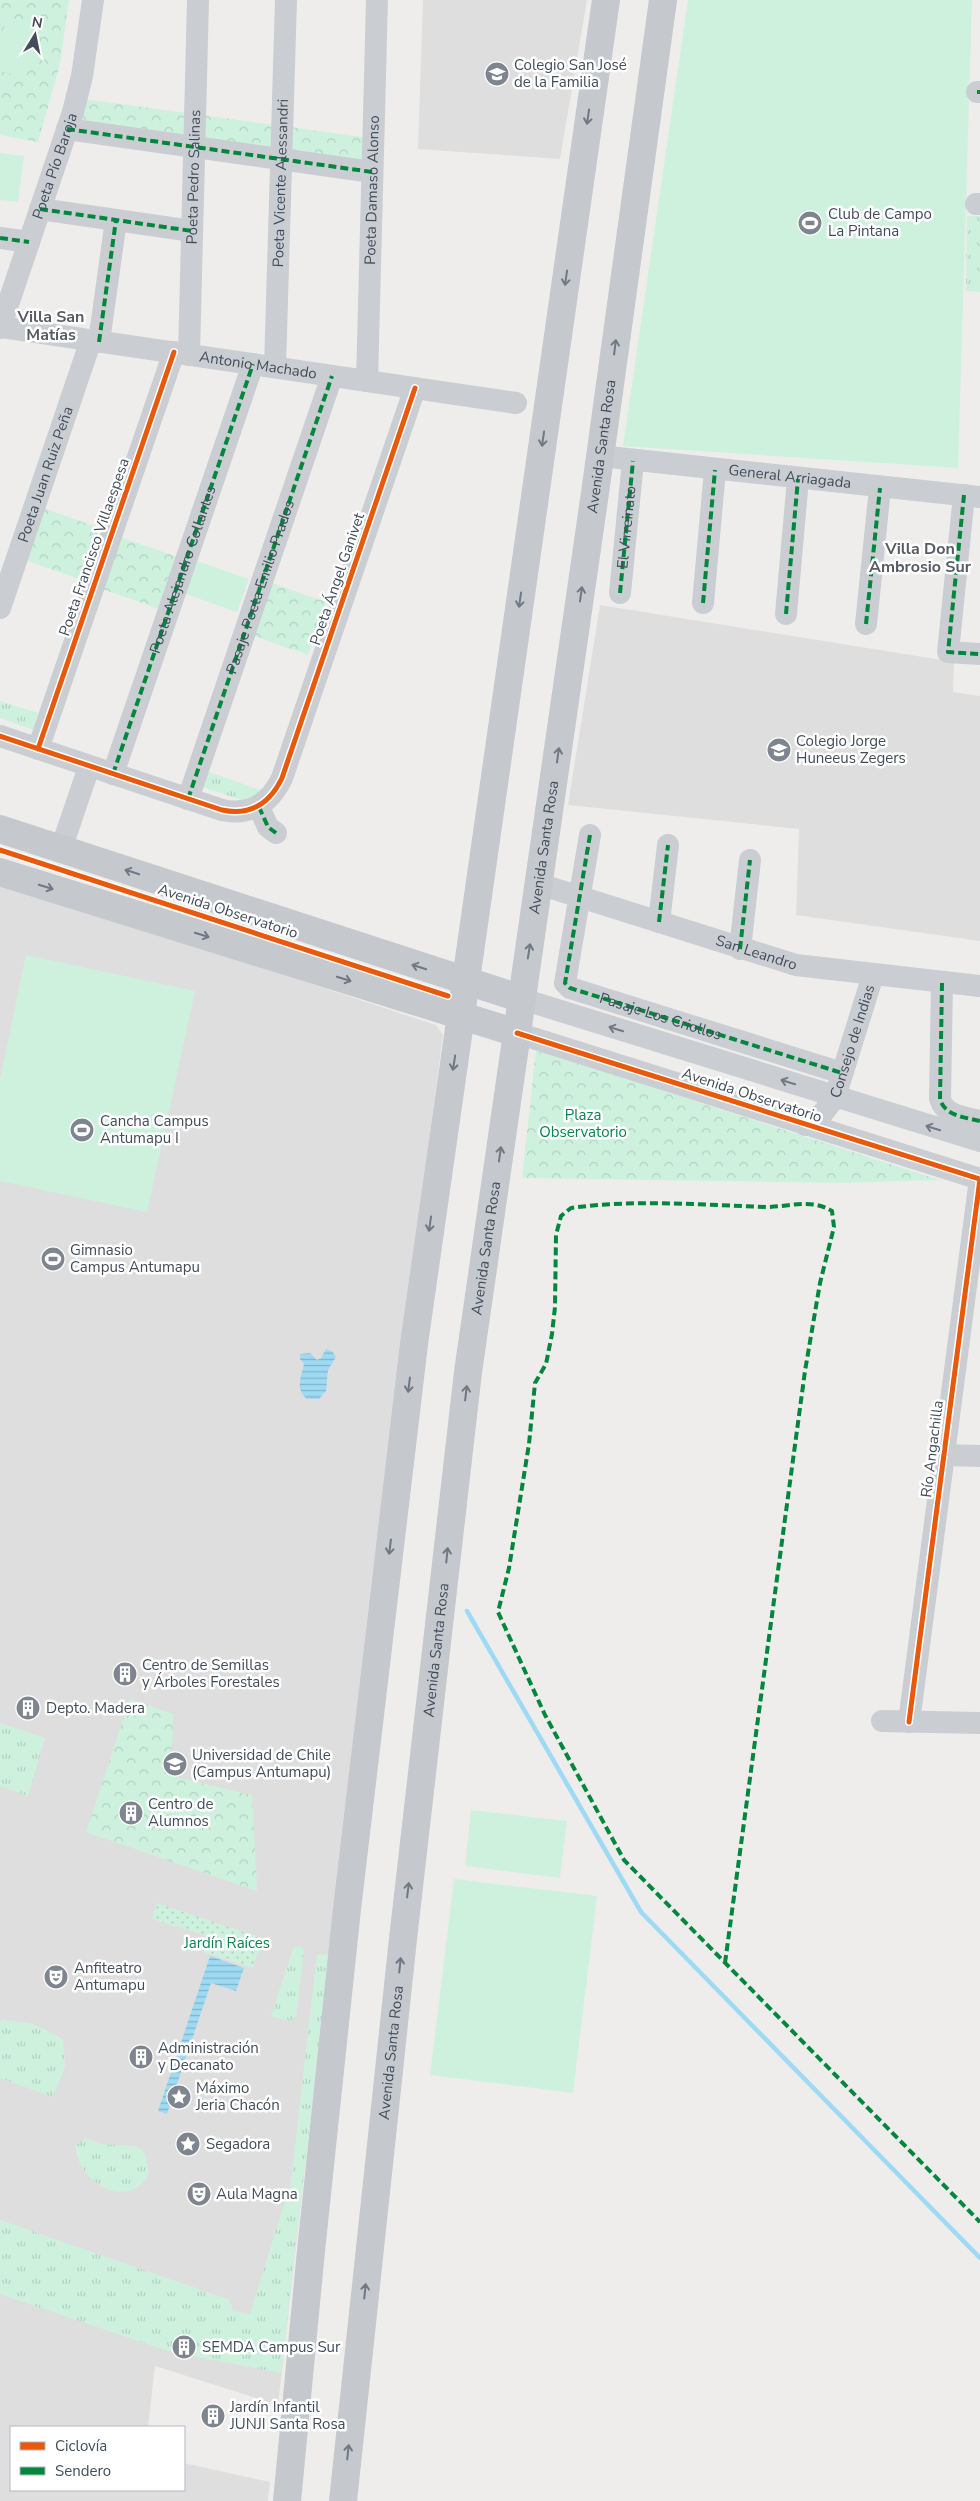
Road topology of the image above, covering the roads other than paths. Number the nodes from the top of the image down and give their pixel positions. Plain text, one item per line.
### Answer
1 (93, 0) edge
2 (198, 0) edge
3 (286, 0) edge
4 (377, 0) edge
5 (606, 0) edge
6 (662, 0) edge
7 (67, 129) junction
8 (194, 147) junction
9 (281, 159) junction
10 (372, 172) junction
11 (40, 208) junction
12 (116, 220) junction
13 (192, 230) junction
14 (0, 238) edge
15 (29, 242) junction
16 (0, 327) edge
17 (95, 341) junction
18 (181, 354) junction
19 (253, 364) junction
20 (275, 367) junction
21 (332, 376) junction
22 (367, 381) junction
23 (415, 388) junction
24 (516, 403) dead end
25 (600, 456) junction
26 (633, 461) junction
27 (715, 470) junction
28 (798, 479) junction
29 (880, 488) junction
30 (972, 496) edge
31 (620, 593) dead end
32 (703, 603) dead end
33 (0, 608) edge
34 (786, 614) dead end
35 (866, 624) dead end
36 (980, 654) edge
37 (0, 736) edge
38 (38, 750) junction
39 (90, 767) junction
40 (113, 774) junction
41 (188, 799) junction
42 (259, 807) junction
43 (0, 829) edge
44 (276, 833) dead end
45 (590, 835) dead end
46 (668, 845) dead end
47 (60, 849) junction
48 (750, 860) dead end
49 (0, 872) edge
50 (539, 884) junction
51 (580, 897) junction
52 (659, 922) junction
53 (311, 931) junction
54 (740, 949) junction
55 (298, 965) junction
56 (873, 975) junction
57 (466, 982) junction
58 (942, 983) junction
59 (980, 986) edge
60 (522, 999) junction
61 (461, 1015) junction
62 (517, 1033) junction
63 (645, 1038) junction
64 (634, 1071) junction
65 (842, 1073) junction
66 (835, 1097) junction
67 (980, 1121) edge
68 (805, 1125) junction
69 (980, 1141) edge
70 (980, 1179) edge
71 (943, 1455) junction
72 (980, 1456) edge
73 (882, 1721) dead end
74 (909, 1722) junction
75 (980, 1722) edge
76 (287, 2501) edge
77 (343, 2501) edge

1 - 7 street, Poeta Pío Baroja
2 - 8 street, Poeta Pedro Salinas
3 - 9 street, Poeta Vicente Alessandri
4 - 10 street, Poeta Damaso Alonso
5 -> 57 main road
25 -> 6 main road, Avenida Santa Rosa
7 - 8 street
7 - 11 street, Poeta Pío Baroja
8 - 9 street
8 - 13 street, Poeta Pedro Salinas
9 - 10 street
9 - 20 street, Poeta Vicente Alessandri
10 - 22 street, Poeta Damaso Alonso
11 - 12 street
11 - 15 street, Poeta Pío Baroja
12 - 13 street
12 - 17 street, Poeta Juan Ruiz Peña
13 - 18 street, Poeta Pedro Salinas
14 - 15 street
15 - 16 street, Poeta Pío Baroja
16 - 17 street, Antonio Machado
17 - 18 street, Antonio Machado
17 - 33 street, Poeta Juan Ruiz Peña
18 - 19 street, Antonio Machado
18 - 38 street, Poeta Francisco Villaespesa
19 - 20 street, Antonio Machado
19 - 40 street, Poeta Alejandro Collantes
20 - 21 street, Antonio Machado
21 - 22 street, Antonio Machado
21 - 41 street, Pasaje Poeta Emilio Prados
22 - 23 street, Antonio Machado
23 - 24 street, Antonio Machado
23 - 42 street, Poeta Ángel Ganivet
25 - 26 street, General Arriagada
50 -> 25 main road, Avenida Santa Rosa
26 - 27 street, General Arriagada
26 - 31 street, El Virreinato
27 - 28 street, General Arriagada
27 - 32 street
28 - 29 street, General Arriagada
28 - 34 street
29 - 30 street, General Arriagada
29 - 35 street
30 - 36 street
37 - 38 street
38 - 39 street
39 - 40 street
39 - 47 street
40 - 41 street
41 - 42 street
42 - 44 street
43 - 47 main road, Avenida Observatorio
45 - 51 street
46 - 52 street
53 -> 47 main road, Avenida Observatorio
48 - 54 street
49 -> 55 main road, Avenida Observatorio
50 - 51 street, San Leandro
60 -> 50 main road, Avenida Santa Rosa
51 - 52 street, San Leandro
51 - 65 street, Pasaje Los Criollos
52 - 54 street, San Leandro
53 - 55 main road
57 -> 53 main road, Avenida Observatorio
54 - 56 street, San Leandro
55 -> 61 main road, Avenida Observatorio
56 - 58 street, San Leandro
56 - 65 street, Consejo de Indias
57 - 60 main road, Avenida Observatorio
57 - 61 main road
58 - 59 street, San Leandro
58 - 67 street
60 - 62 main road, Avenida Santa Rosa
63 -> 60 street, Avenida Observatorio
61 - 62 main road, Avenida Observatorio
61 -> 76 main road
62 - 64 street, Avenida Observatorio
77 -> 62 main road, Avenida Santa Rosa
63 - 64 street
66 -> 63 street, Avenida Observatorio
64 - 68 street, Avenida Observatorio
65 - 66 street, Consejo de Indias
66 - 68 street, Consejo de Indias
69 -> 66 street, Avenida Observatorio
68 - 70 street, Avenida Observatorio
70 - 71 street, Río Angachilla
71 - 72 street
71 - 74 street, Río Angachilla
73 - 74 street
74 - 75 street

